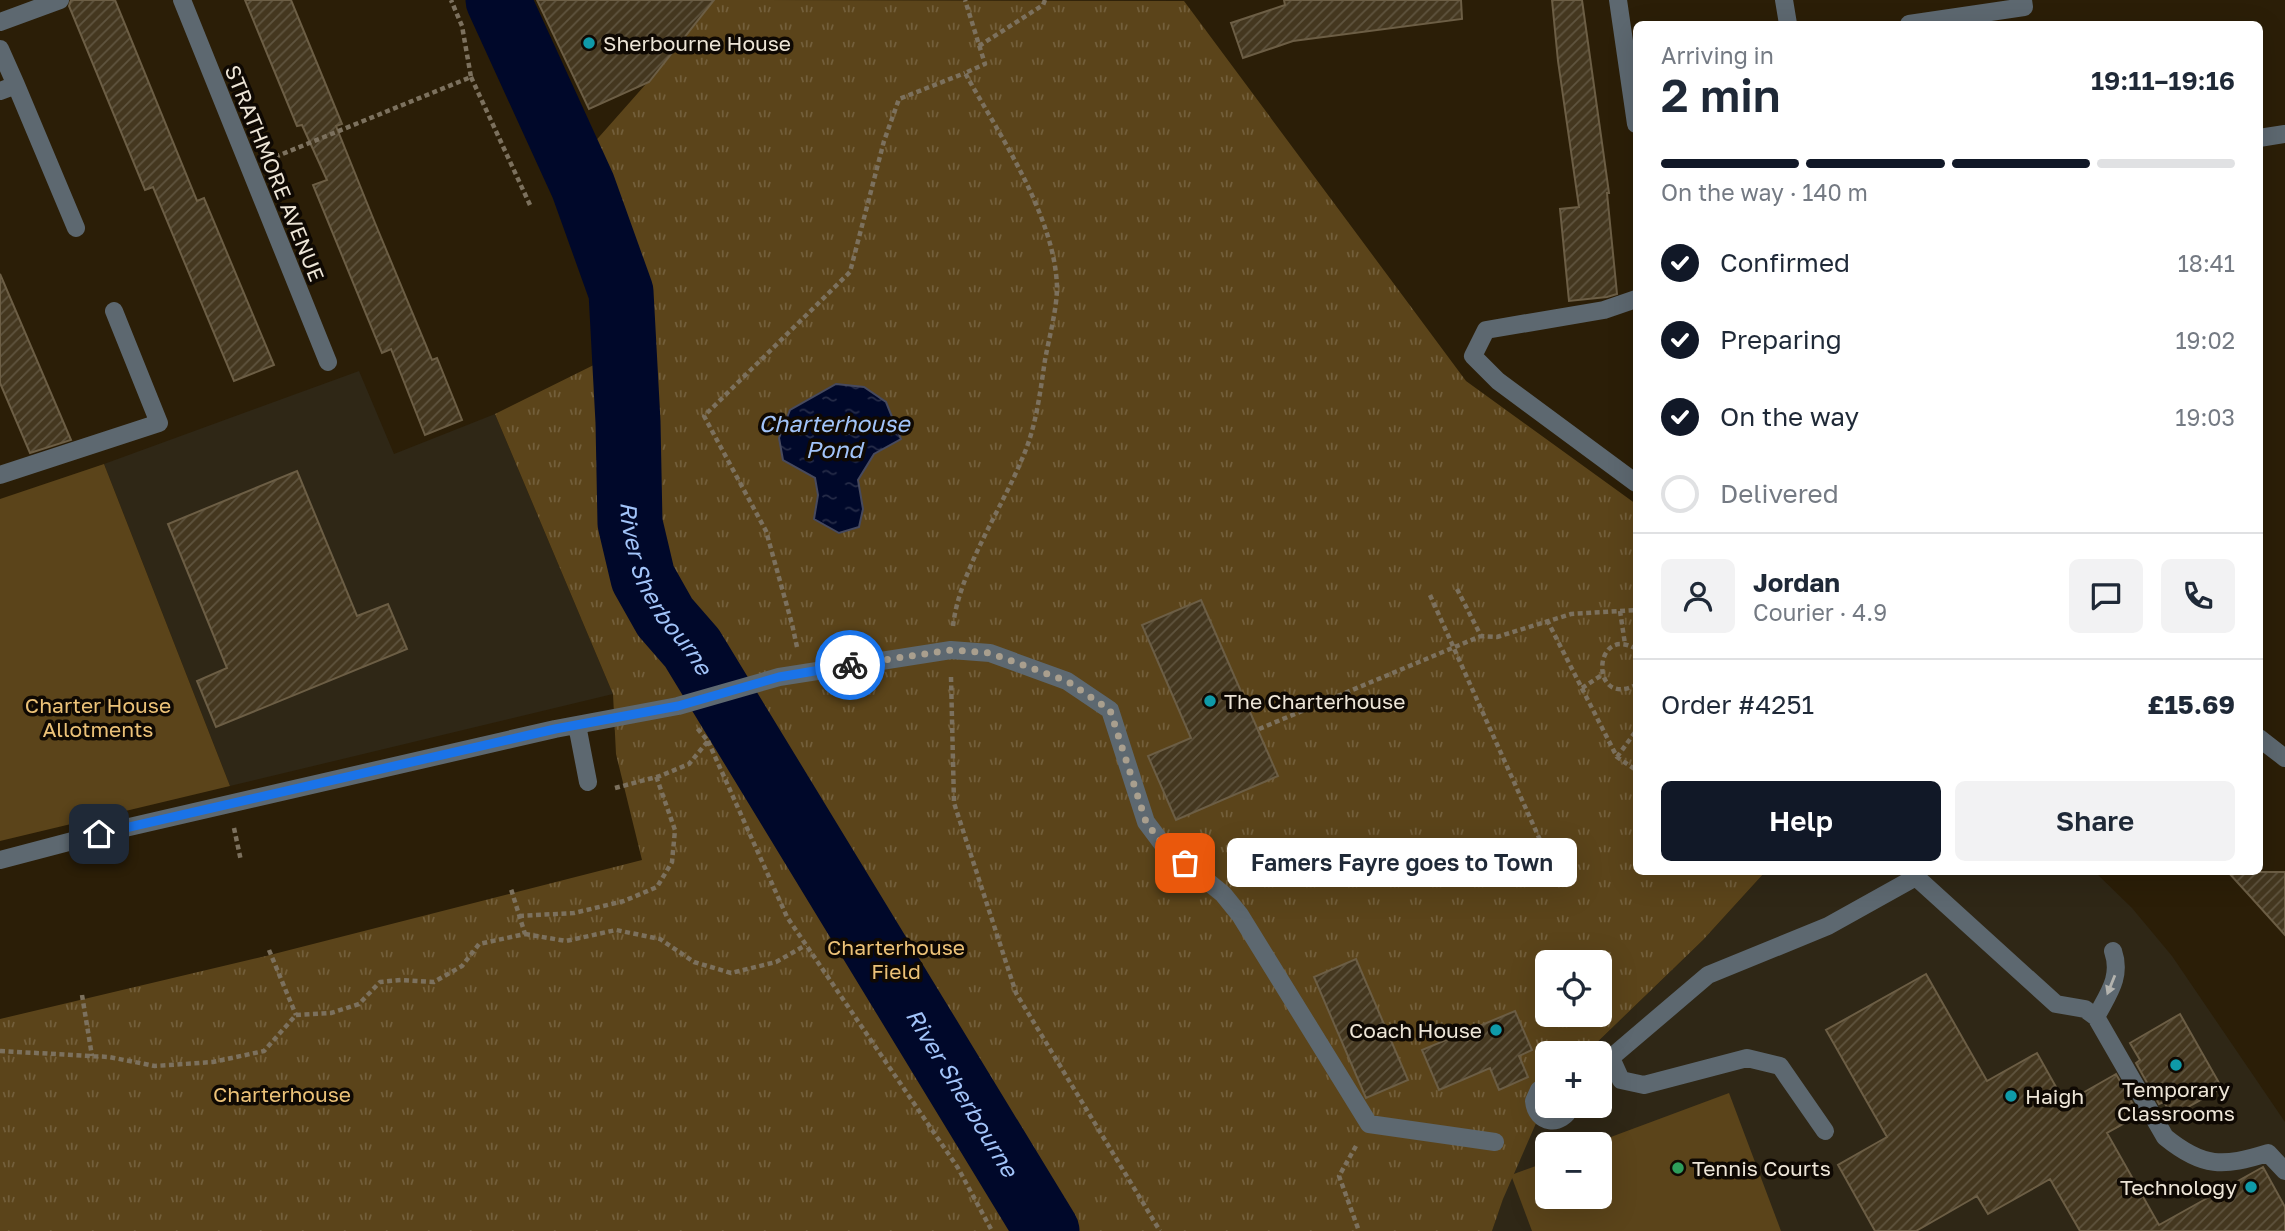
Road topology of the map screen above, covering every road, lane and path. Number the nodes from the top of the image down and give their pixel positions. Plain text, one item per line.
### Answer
1 (60, 0) edge
2 (182, 0) edge
3 (451, 0) edge
4 (965, 0) edge
5 (1045, 0) edge
6 (1618, 0) edge
7 (1784, 0) edge
8 (2023, 0) edge
9 (1788, 21) edge
10 (1929, 21) edge
11 (0, 22) edge
12 (979, 46) junction
13 (0, 50) edge
14 (965, 72) junction
15 (471, 77) junction
16 (8, 88) edge
17 (1633, 103) edge
18 (2285, 134) edge
19 (2263, 137) edge
20 (248, 167) junction
21 (530, 205) dead end
22 (76, 228) dead end
23 (1633, 300) edge
24 (114, 311) dead end
25 (328, 362) dead end
26 (0, 475) edge
27 (1633, 476) edge
28 (1457, 589) dead end
29 (1430, 595) dead end
30 (1633, 610) edge
31 (1620, 611) junction
32 (1547, 620) junction
33 (1481, 636) junction
34 (1625, 644) junction
35 (1633, 648) edge
36 (1454, 649) junction
37 (951, 650) junction
38 (802, 674) junction
39 (1602, 675) junction
40 (1633, 686) edge
41 (1582, 688) junction
42 (678, 706) junction
43 (577, 725) junction
44 (1259, 729) dead end
45 (1633, 736) edge
46 (708, 741) junction
47 (2263, 741) edge
48 (1617, 757) junction
49 (2285, 758) edge
50 (1633, 768) edge
51 (656, 776) junction
52 (588, 782) dead end
53 (611, 789) dead end
54 (0, 860) edge
55 (1917, 875) edge
56 (1920, 875) edge
57 (511, 889) dead end
58 (1563, 889) dead end
59 (519, 916) junction
60 (525, 934) junction
61 (806, 945) junction
62 (269, 950) dead end
63 (2113, 951) dead end
64 (82, 995) dead end
65 (296, 1015) junction
66 (2096, 1017) junction
67 (0, 1051) edge
68 (92, 1056) junction
69 (1612, 1056) edge
70 (1612, 1070) edge
71 (1541, 1118) edge
72 (1562, 1118) edge
73 (1369, 1124) junction
74 (1825, 1131) dead end
75 (1495, 1142) dead end
76 (2285, 1171) edge
77 (992, 1231) edge
78 (1160, 1231) edge
79 (1359, 1231) edge

1 - 11 street
2 - 20 street, STRATHMORE AVENUE
3 - 15 path
4 - 12 path
5 - 12 path
6 - 17 street
7 - 9 street
8 - 10 street
12 - 14 path
13 - 16 street
14 - 37 path
14 - 38 path
15 - 20 path
15 - 21 path
16 - 22 street
18 - 19 street
20 - 25 street, STRATHMORE AVENUE
23 - 27 street
24 - 26 street
28 - 33 path
29 - 36 path
30 - 31 path
31 - 32 path
31 - 34 path
32 - 33 path
32 - 41 path
33 - 36 path
34 - 35 path
34 - 39 path
36 - 44 path
36 - 58 path
37 - 38 street
37 - 73 street
37 - 78 path
38 - 42 street
39 - 40 path
39 - 41 path
41 - 48 path
42 - 43 street
42 - 46 path
43 - 52 street
43 - 54 street
45 - 48 path
46 - 51 path
46 - 61 path
47 - 49 street
48 - 50 path
51 - 53 path
51 - 59 path
55 - 69 street
56 - 66 street
57 - 59 path
59 - 60 path
60 - 61 path
60 - 65 path
61 - 77 path
62 - 65 path
63 -> 66 street
64 - 68 path
65 - 68 path
66 - 76 street
67 - 68 path
70 - 74 street
71 - 72 street
73 - 75 street
73 - 79 path

